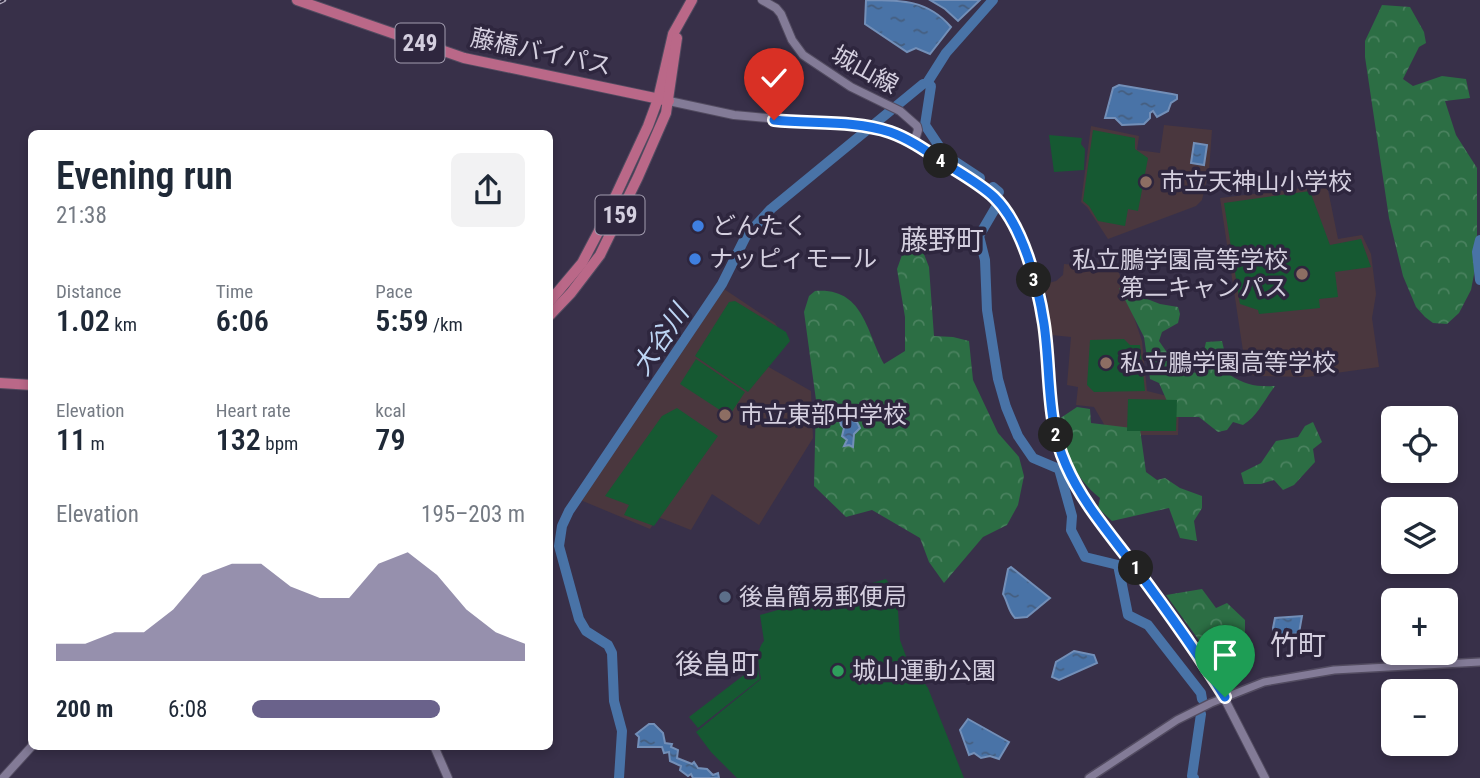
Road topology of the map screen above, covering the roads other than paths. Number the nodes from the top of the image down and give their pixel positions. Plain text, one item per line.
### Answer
1 (297, 0) edge
2 (692, 0) edge
3 (762, 0) edge
4 (664, 100) junction
5 (914, 143) junction
6 (553, 298) edge
7 (553, 312) edge
8 (0, 383) edge
9 (28, 385) edge
10 (0, 390) edge
11 (28, 391) edge
12 (1480, 662) edge
13 (1225, 697) junction
14 (28, 750) edge
15 (436, 750) edge
16 (4, 778) edge
17 (448, 778) edge
18 (1089, 778) edge
19 (1265, 778) edge

1 - 4 highway, 藤橋バイパス / 249
2 - 4 highway, 159
3 - 5 main road, 城山線
4 - 5 main road, 城山線
4 - 6 highway, 159
4 - 7 highway, 159
5 - 13 main road, 城山線
8 - 9 highway
10 - 11 highway
12 - 13 street
13 - 18 street
13 - 19 main road, 城山線
14 - 16 main road
15 - 17 main road

